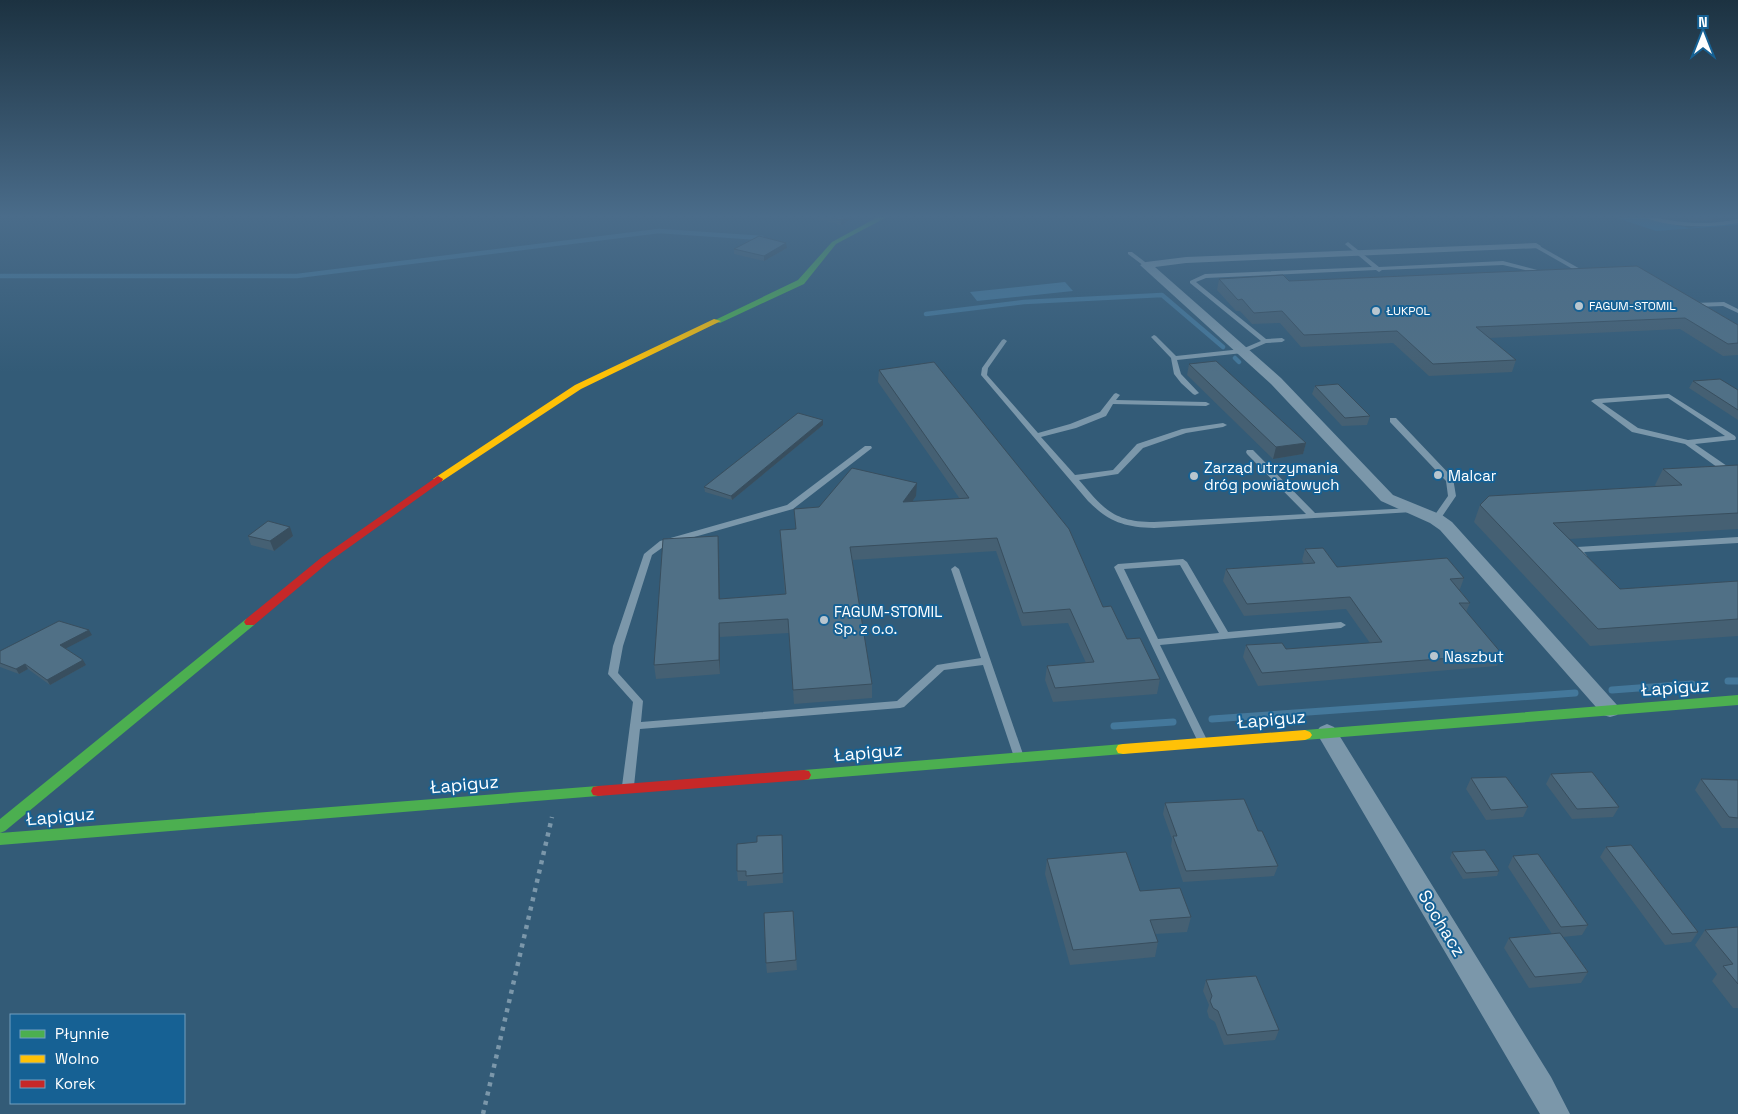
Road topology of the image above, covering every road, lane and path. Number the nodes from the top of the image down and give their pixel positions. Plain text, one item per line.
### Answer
1 (812, 269) edge
2 (1150, 269) edge
3 (1399, 269) edge
4 (1529, 269) edge
5 (1575, 269) edge
6 (1379, 270) joint
7 (1589, 271) edge
8 (1555, 272) edge
9 (1563, 272) edge
10 (1580, 272) junction
11 (1686, 301) edge
12 (1694, 305) junction
13 (1738, 311) edge
14 (1709, 314) edge
15 (1154, 337) dead end
16 (1282, 340) dead end
17 (1004, 341) dead end
18 (1265, 341) junction
19 (1243, 351) junction
20 (1174, 358) junction
21 (1195, 393) dead end
22 (1113, 399) joint
23 (1206, 404) dead end
24 (1393, 420) dead end
25 (1223, 425) dead end
26 (1036, 436) junction
27 (1688, 442) junction
28 (868, 448) dead end
29 (1250, 452) dead end
30 (1706, 469) edge
31 (1073, 478) junction
32 (1412, 510) junction
33 (1312, 515) junction
34 (1436, 519) junction
35 (1738, 540) edge
36 (1591, 564) edge
37 (955, 569) dead end
38 (1340, 625) dead end
39 (1225, 635) junction
40 (1154, 642) junction
41 (986, 661) junction
42 (1738, 700) edge
43 (1610, 710) junction
44 (635, 726) junction
45 (1327, 732) junction
46 (1203, 742) junction
47 (1019, 757) junction
48 (628, 788) junction
49 (557, 794) junction
50 (0, 827) edge
51 (0, 839) edge
52 (484, 1114) edge
53 (1555, 1114) edge

1 - 50 street
2 - 19 street
3 - 6 lane
4 - 8 lane
5 - 10 lane
6 - 18 lane
7 - 10 lane
9 - 10 lane
11 - 12 lane
12 - 13 lane
12 - 14 lane
15 - 20 lane
16 - 18 lane
17 - 26 lane
18 - 19 lane
19 - 20 lane
19 - 32 street
20 - 21 lane
22 - 23 lane
22 - 26 lane
24 - 34 lane
25 - 31 lane
26 - 31 lane
27 - 27 lane
27 - 30 lane
28 - 44 lane
29 - 33 lane
31 - 33 lane
32 - 33 lane
32 - 34 street
34 - 43 street
35 - 36 lane
37 - 41 lane
38 - 39 lane
39 - 40 lane
39 - 40 lane
40 - 46 lane
41 - 44 lane
41 - 47 lane
42 - 43 street, Łapiguz
43 - 45 street, Łapiguz
44 - 48 lane
45 - 46 street, Łapiguz
45 - 53 street, Sochacz
46 - 47 street, Łapiguz
47 - 48 street, Łapiguz
48 - 49 street, Łapiguz
49 - 51 street, Łapiguz
49 - 52 path

